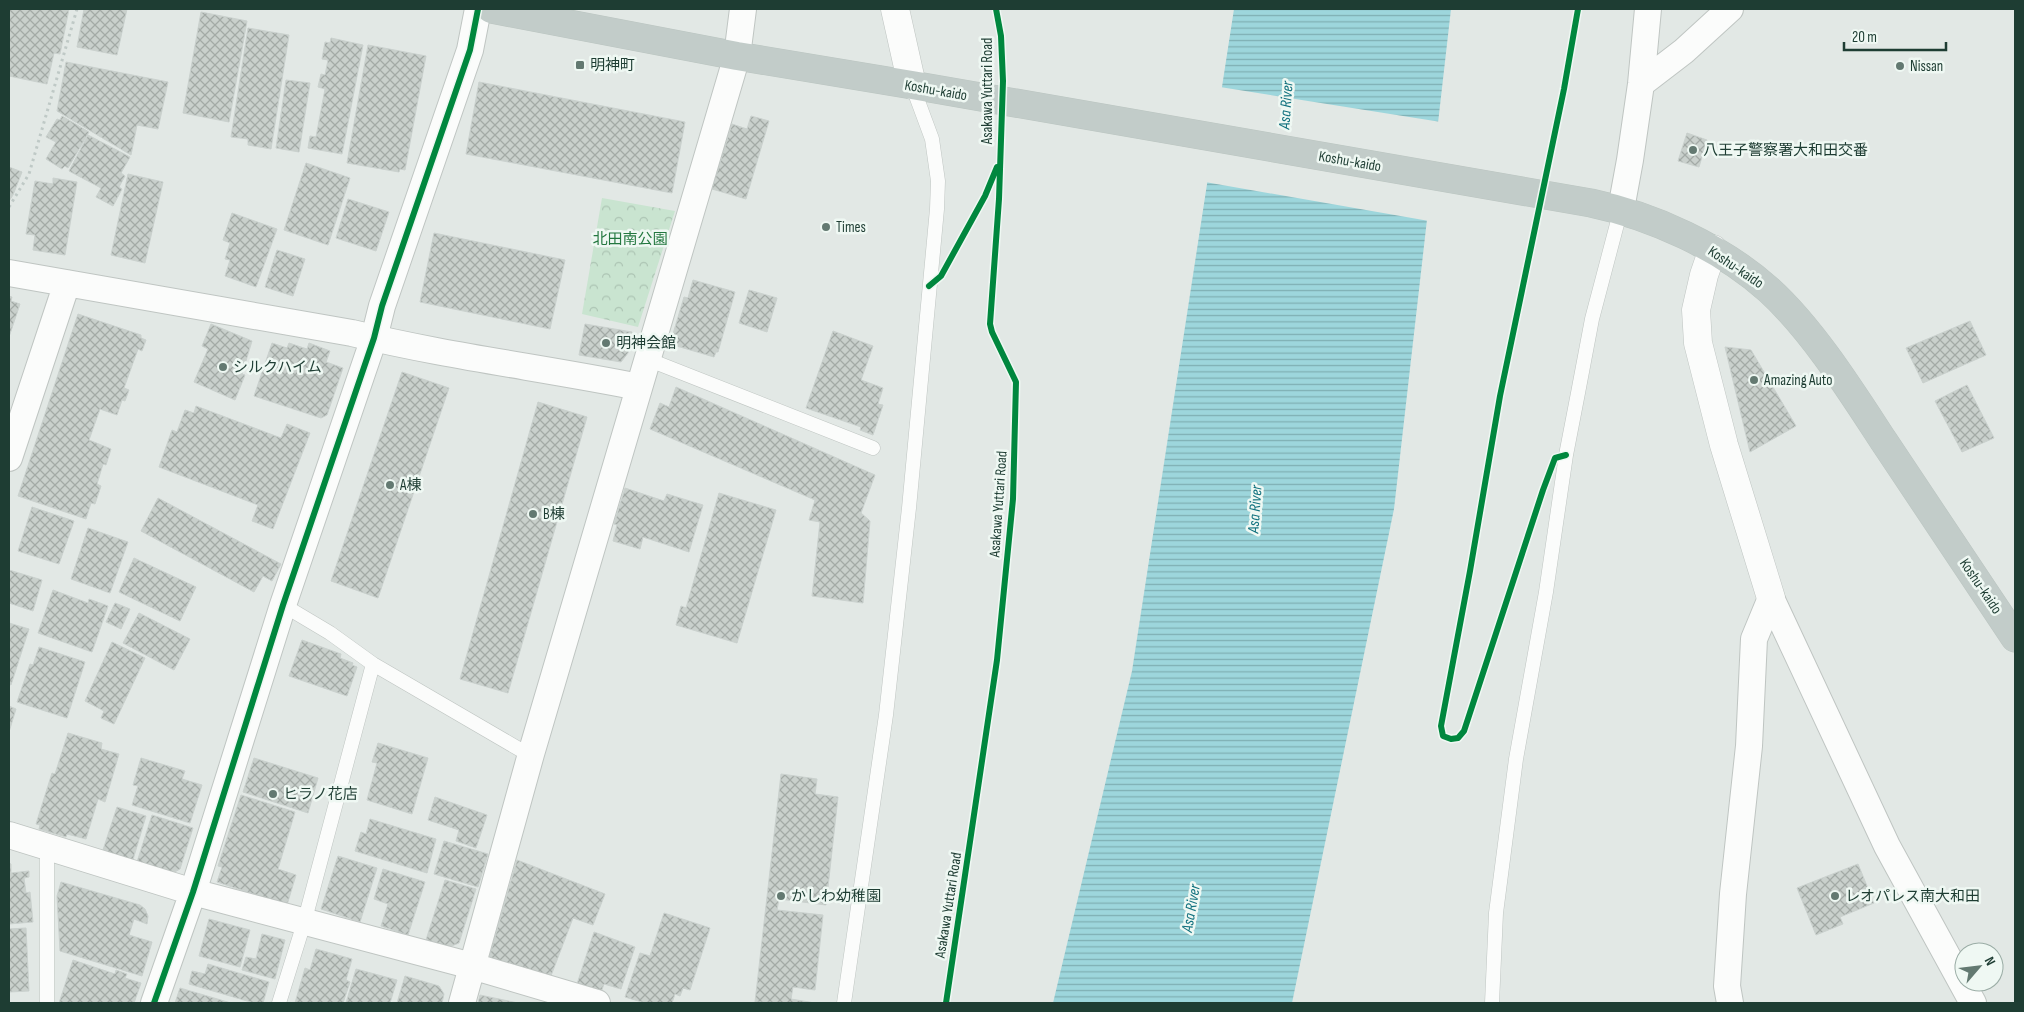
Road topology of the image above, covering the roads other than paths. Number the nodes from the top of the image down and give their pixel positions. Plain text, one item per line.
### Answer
1 (478, 9) edge
2 (743, 9) edge
3 (895, 9) edge
4 (1648, 9) edge
5 (1730, 9) edge
6 (505, 10) edge
7 (737, 56) junction
8 (1641, 84) junction
9 (912, 85) junction
10 (1621, 209) junction
11 (1713, 249) junction
12 (9, 273) edge
13 (67, 283) junction
14 (374, 338) junction
15 (647, 359) junction
16 (639, 387) junction
17 (873, 448) dead end
18 (9, 458) edge
19 (1771, 598) junction
20 (284, 605) junction
21 (2015, 638) edge
22 (373, 664) junction
23 (531, 754) junction
24 (9, 835) edge
25 (47, 847) junction
26 (193, 892) junction
27 (304, 923) junction
28 (472, 966) junction
29 (47, 1003) edge
30 (154, 1003) edge
31 (279, 1003) edge
32 (462, 1003) edge
33 (596, 1003) edge
34 (844, 1003) edge
35 (1492, 1003) edge
36 (1730, 1003) edge
37 (1973, 1003) edge

1 - 14 street
2 - 7 street
3 - 9 street
4 - 8 street
5 - 8 street
6 - 7 highway, Koshu-kaido
7 - 9 highway, Koshu-kaido
7 - 15 street
8 - 10 street
9 - 10 highway, Koshu-kaido
9 - 34 lane
10 - 11 highway, Koshu-kaido
10 - 35 lane
11 - 19 street
11 - 21 highway, Koshu-kaido
12 - 13 street
13 - 14 street
13 - 18 street
14 - 16 street
14 - 20 street
15 - 16 street
15 - 17 lane
16 - 23 street
19 - 36 street
19 - 37 street
20 - 22 lane
20 - 26 street
22 - 23 lane
22 - 27 lane
23 - 28 street
24 - 25 street
25 - 26 street
25 - 29 lane
26 - 27 street
26 - 30 street
27 - 28 street
27 - 31 lane
28 - 32 street
28 - 33 street

